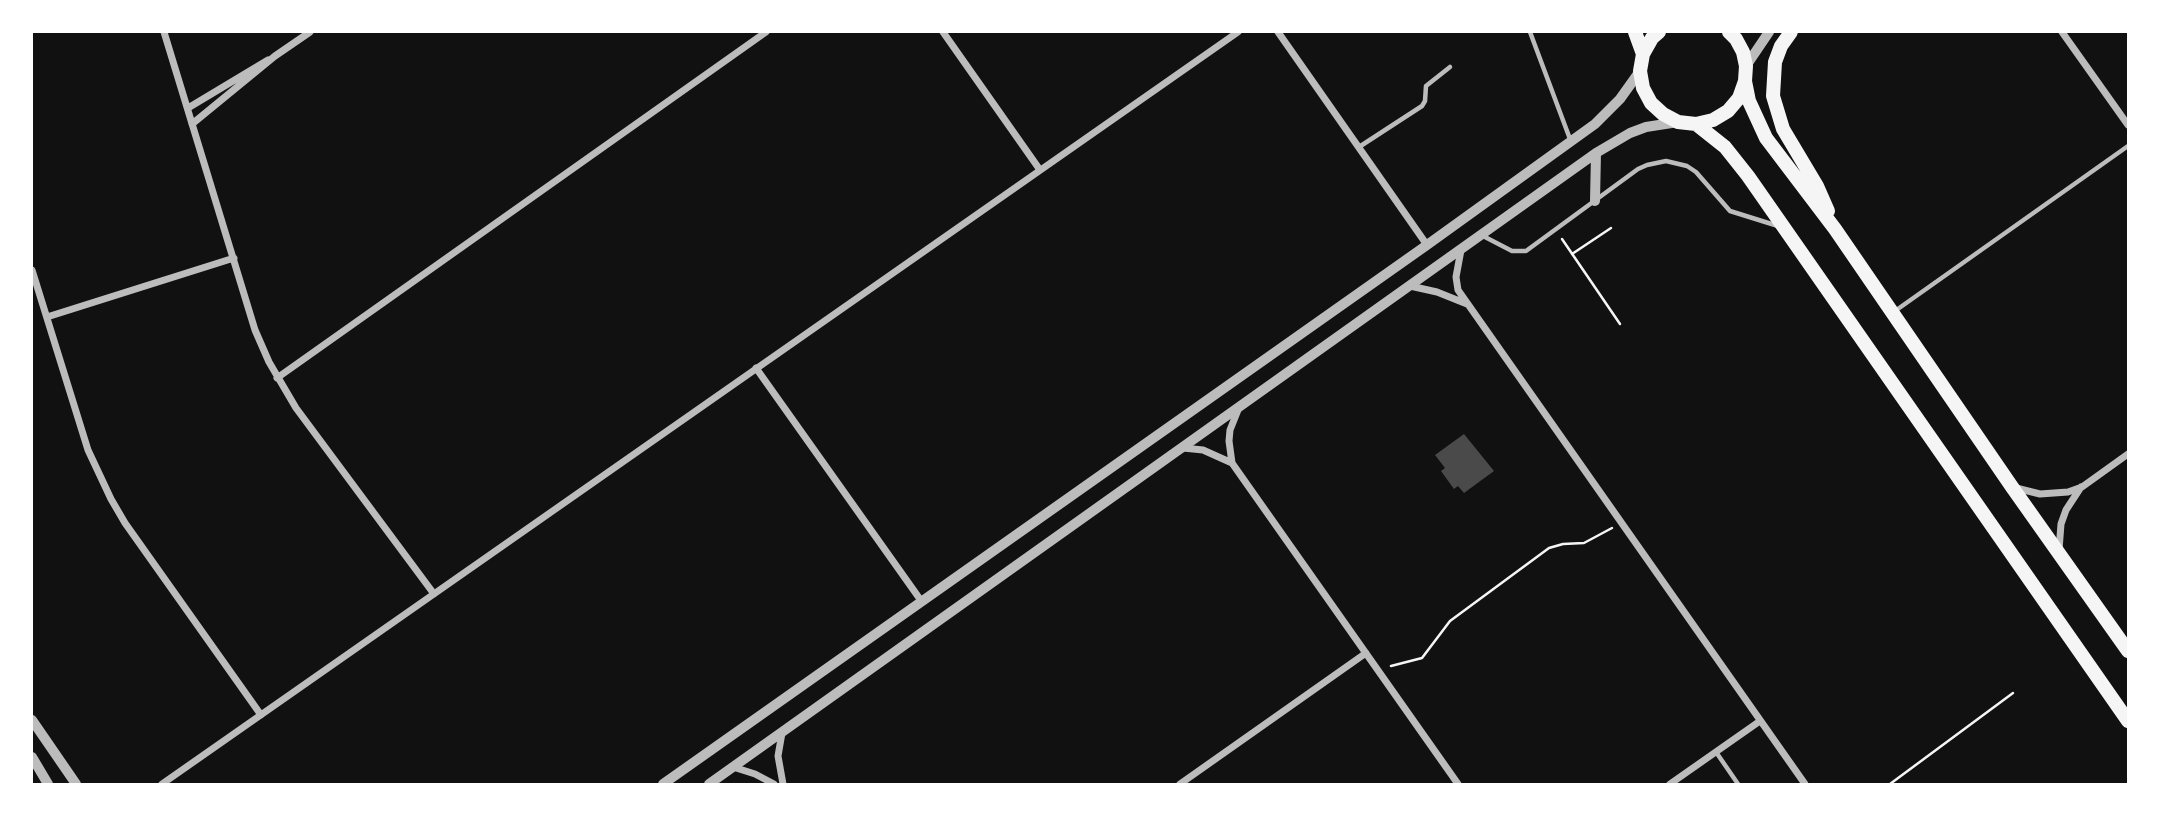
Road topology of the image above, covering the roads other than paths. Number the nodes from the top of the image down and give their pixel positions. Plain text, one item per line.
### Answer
1 (164, 32) edge
2 (310, 32) edge
3 (766, 32) edge
4 (943, 32) edge
5 (1238, 32) edge
6 (1278, 32) edge
7 (1530, 32) edge
8 (1635, 32) edge
9 (1659, 32) edge
10 (1729, 32) edge
11 (1769, 32) edge
12 (1791, 32) edge
13 (2062, 32) edge
14 (1643, 54) junction
15 (275, 56) junction
16 (1746, 66) junction
17 (1450, 67) dead end
18 (1640, 71) junction
19 (1745, 82) junction
20 (188, 108) junction
21 (1678, 122) junction
22 (192, 124) junction
23 (1696, 124) junction
24 (2129, 125) edge
25 (1570, 140) junction
26 (2129, 146) edge
27 (1359, 147) junction
28 (1595, 153) junction
29 (1040, 170) junction
30 (1595, 201) junction
31 (1784, 228) junction
32 (1835, 229) junction
33 (1482, 236) junction
34 (1427, 245) junction
35 (1461, 250) junction
36 (234, 258) junction
37 (32, 270) edge
38 (1410, 286) junction
39 (1468, 304) junction
40 (1893, 312) junction
41 (47, 317) junction
42 (756, 368) junction
43 (277, 377) junction
44 (1239, 409) junction
45 (1182, 448) junction
46 (2129, 454) edge
47 (1232, 463) junction
48 (2012, 487) junction
49 (2081, 487) junction
50 (2059, 552) junction
51 (434, 594) junction
52 (922, 602) junction
53 (2129, 651) edge
54 (1366, 653) junction
55 (261, 715) junction
56 (32, 720) edge
57 (1760, 721) junction
58 (2129, 721) edge
59 (782, 732) junction
60 (1716, 752) junction
61 (32, 757) edge
62 (733, 767) junction
63 (48, 785) edge
64 (75, 785) edge
65 (162, 785) edge
66 (663, 785) edge
67 (709, 785) edge
68 (774, 785) edge
69 (783, 785) edge
70 (1180, 785) edge
71 (1458, 785) edge
72 (1670, 785) edge
73 (1738, 785) edge
74 (1805, 785) edge

1 - 20 street
2 - 15 street
3 - 43 street
4 - 29 street
5 - 29 street
6 - 27 street
7 - 25 lane
8 - 14 main road
9 - 14 main road
10 - 16 main road
11 - 16 street
12 - 32 main road
13 - 24 street
14 - 18 main road
15 - 20 street
15 - 22 street
16 - 19 main road
17 - 27 lane
18 - 21 main road
18 - 25 street
19 - 23 main road
19 - 32 main road
20 - 22 street
21 - 23 main road
21 - 28 street
22 - 36 street
23 - 31 main road
25 - 34 street
26 - 40 lane
27 - 34 street
28 - 30 street
28 - 33 street
29 - 42 street
30 - 31 lane
30 - 33 lane
31 - 58 main road
32 - 40 main road
33 - 35 street
34 - 52 street
35 - 38 street
35 - 39 street
36 - 41 street
36 - 43 street
37 - 41 street
38 - 39 street
38 - 44 street
39 - 57 street
40 - 48 main road
41 - 55 street
42 - 51 street
42 - 52 street
43 - 51 street
44 - 45 street
44 - 47 street
45 - 47 street
45 - 59 street
46 - 49 street
47 - 54 street
48 - 49 street
48 - 50 main road
49 - 50 street
50 - 53 main road
51 - 55 street
52 - 66 street
54 - 70 street
54 - 71 street
55 - 65 street
56 - 64 street
57 - 60 street
57 - 74 street
59 - 62 street
59 - 69 street
60 - 72 street
60 - 73 lane
61 - 63 street
62 - 67 street
62 - 68 street

